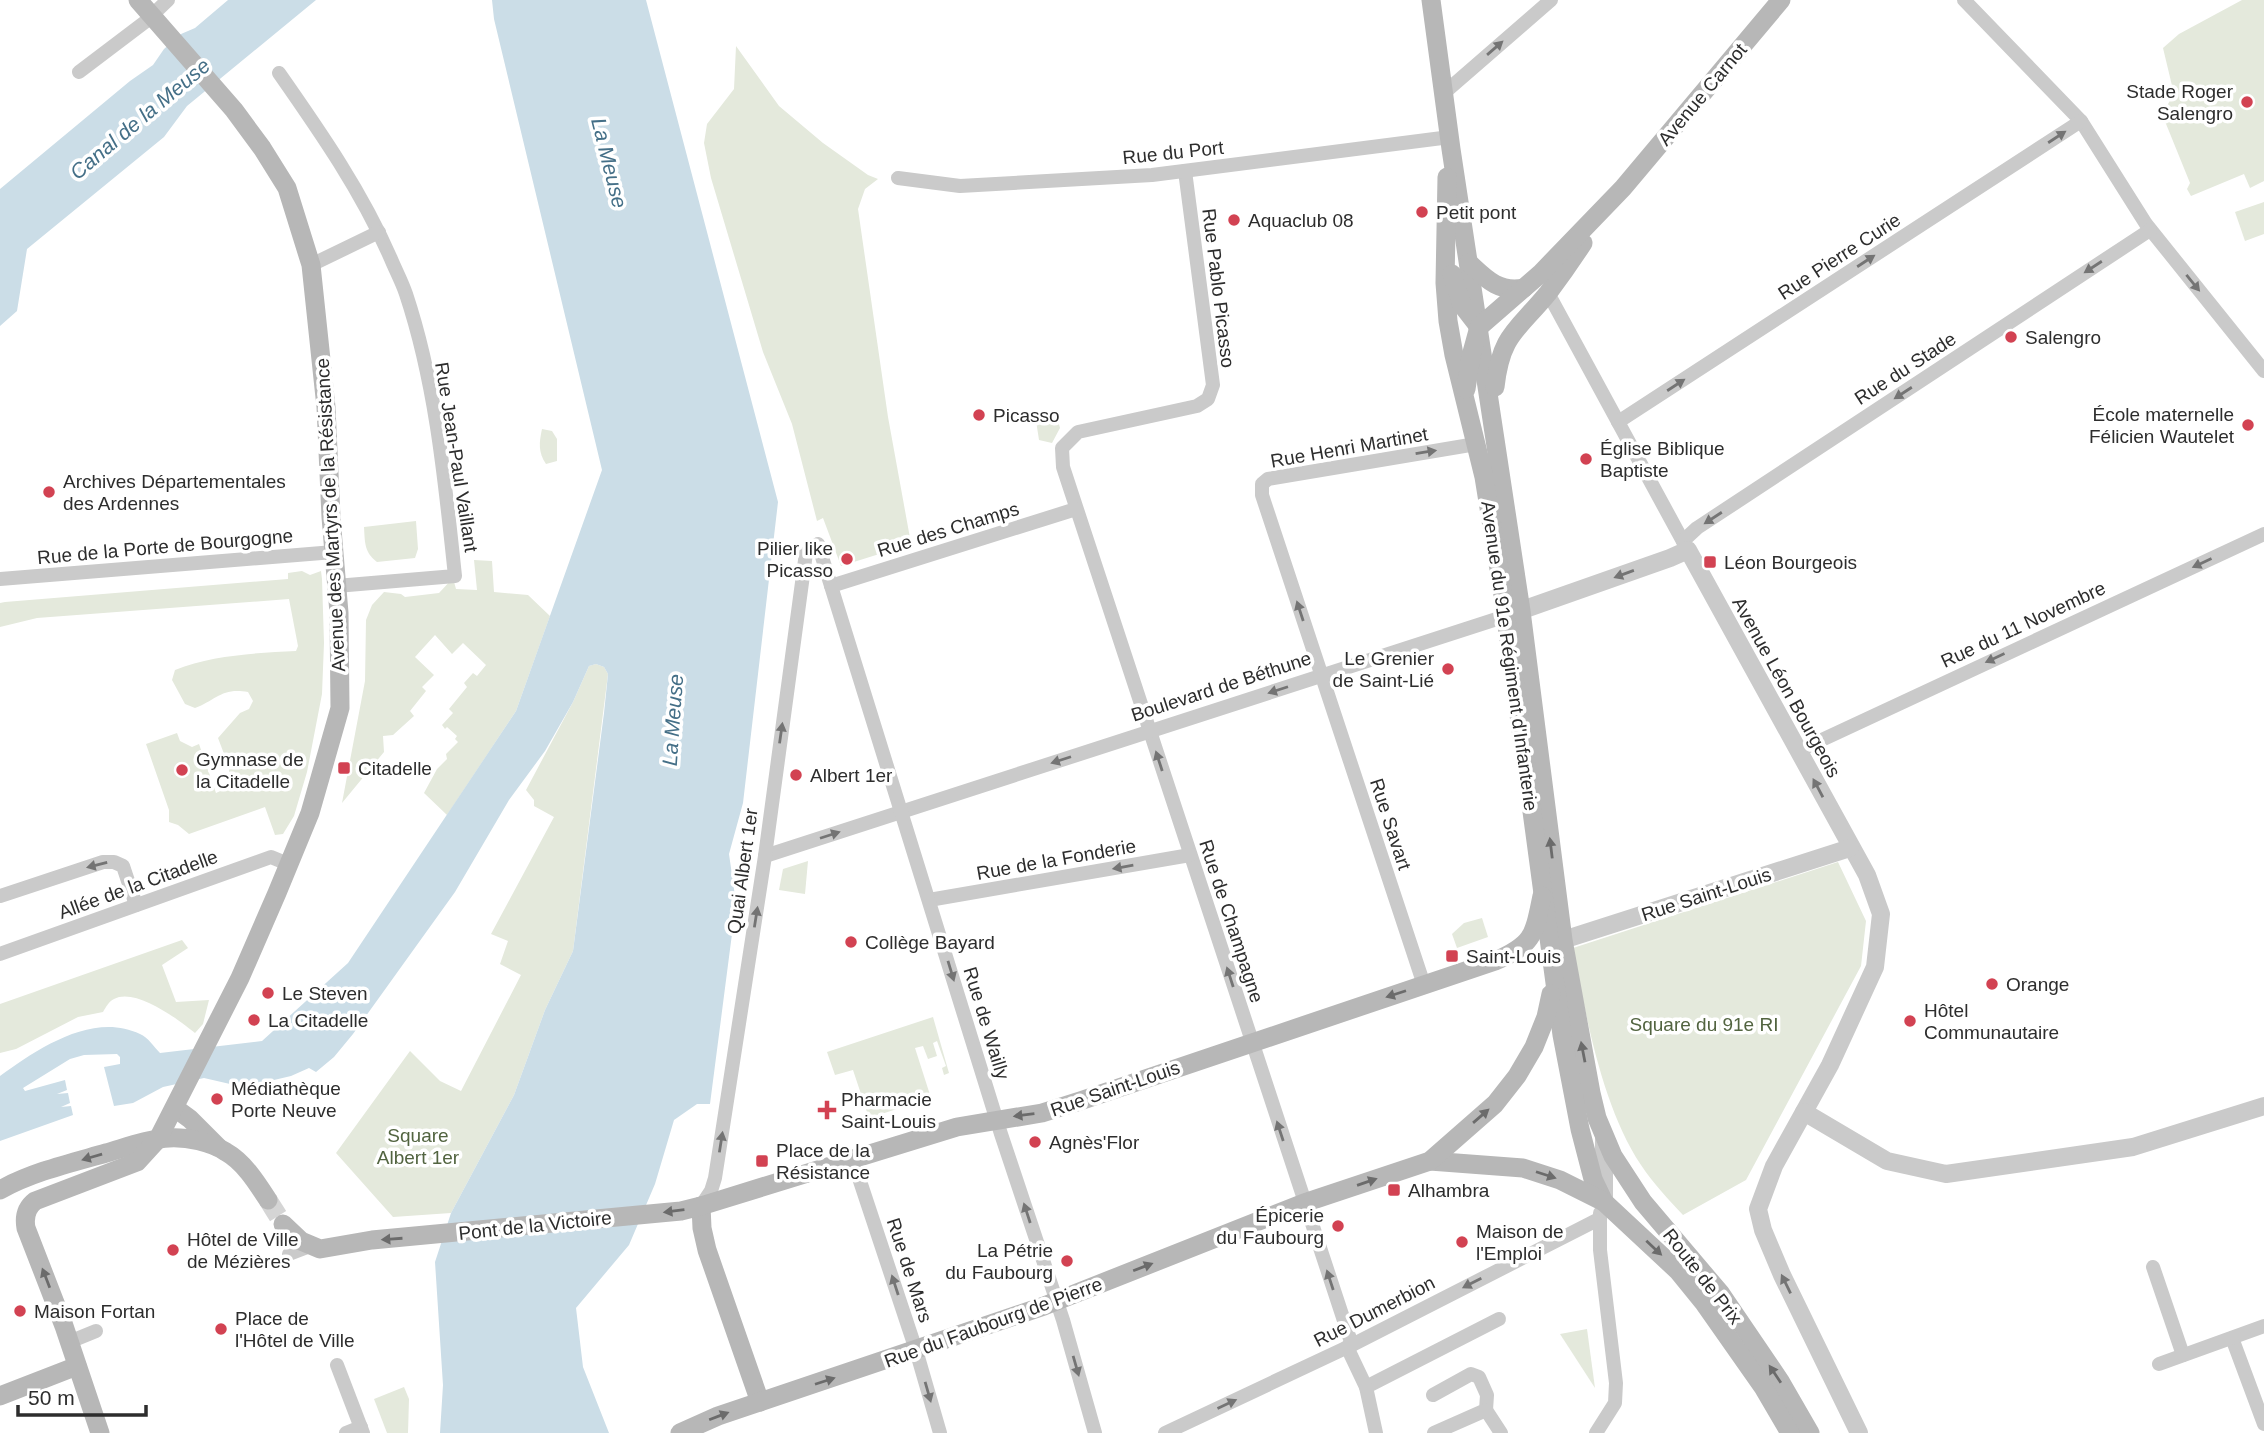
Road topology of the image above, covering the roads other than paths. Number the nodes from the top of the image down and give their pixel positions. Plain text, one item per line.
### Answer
1 (138, 0) edge
2 (168, 0) edge
3 (1432, 0) edge
4 (1551, 0) edge
5 (1781, 0) edge
6 (1964, 0) edge
7 (157, 22) junction
8 (79, 72) dead end
9 (279, 73) dead end
10 (1444, 93) junction
11 (2081, 121) junction
12 (1450, 143) junction
13 (1185, 171) junction
14 (898, 178) dead end
15 (1623, 188) junction
16 (2150, 230) junction
17 (379, 232) junction
18 (1445, 248) junction
19 (1469, 262) junction
20 (311, 265) junction
21 (1524, 288) junction
22 (1548, 293) junction
23 (1520, 322) junction
24 (1479, 327) junction
25 (2264, 370) edge
26 (1465, 400) junction
27 (1492, 409) junction
28 (1618, 422) junction
29 (1476, 444) junction
30 (1076, 509) junction
31 (2264, 534) edge
32 (818, 544) joint
33 (1685, 545) junction
34 (334, 552) junction
35 (0, 579) edge
36 (336, 586) junction
37 (831, 586) junction
38 (1513, 613) junction
39 (1321, 676) junction
40 (1149, 731) junction
41 (1798, 751) junction
42 (901, 812) junction
43 (1850, 848) junction
44 (1190, 855) junction
45 (765, 856) junction
46 (288, 864) junction
47 (0, 896) edge
48 (1542, 896) junction
49 (929, 900) junction
50 (136, 905) junction
51 (1563, 940) junction
52 (0, 954) edge
53 (1555, 980) junction
54 (1424, 985) junction
55 (1252, 1042) junction
56 (178, 1101) junction
57 (2264, 1106) edge
58 (1804, 1112) junction
59 (997, 1119) junction
60 (1600, 1126) junction
61 (1580, 1129) joint
62 (158, 1139) junction
63 (219, 1148) junction
64 (853, 1160) junction
65 (1430, 1161) junction
66 (0, 1190) edge
67 (268, 1200) tunnel mouth
68 (1304, 1203) junction
69 (701, 1206) junction
70 (1601, 1210) junction
71 (646, 1214) joint
72 (283, 1224) tunnel mouth
73 (1680, 1245) junction
74 (2153, 1267) dead end
75 (1056, 1301) junction
76 (1499, 1319) dead end
77 (2264, 1326) edge
78 (96, 1331) dead end
79 (2232, 1338) junction
80 (69, 1342) junction
81 (1349, 1346) junction
82 (916, 1350) junction
83 (2183, 1355) junction
84 (2159, 1364) dead end
85 (76, 1366) junction
86 (337, 1366) dead end
87 (1366, 1387) junction
88 (1433, 1395) dead end
89 (0, 1396) edge
90 (760, 1402) junction
91 (1486, 1410) junction
92 (2264, 1424) edge
93 (362, 1430) edge
94 (100, 1433) edge
95 (346, 1433) edge
96 (680, 1433) edge
97 (940, 1433) edge
98 (1094, 1433) edge
99 (1165, 1433) edge
100 (1376, 1433) edge
101 (1434, 1433) edge
102 (1501, 1433) edge
103 (1596, 1433) edge
104 (1790, 1433) edge
105 (1810, 1433) edge
106 (1858, 1433) edge

1 - 7 main road, Avenue des Martyrs de la Résistance
2 - 7 street
3 - 10 main road
10 -> 4 street
5 - 15 main road, Avenue Carnot
6 - 11 street
7 - 8 street
7 - 20 main road, Avenue des Martyrs de la Résistance
9 - 17 street, Rue Jean-Paul Vaillant
10 - 12 main road
11 - 16 street
28 -> 11 street, Rue Pierre Curie
12 - 13 street, Rue du Port
12 - 18 main road, Avenue du 91e Régiment d'Infanterie
12 - 19 main road, Avenue du 91e Régiment d'Infanterie
13 - 14 street, Rue du Port
13 - 30 street, Rue Pablo Picasso
15 - 21 main road, Avenue Carnot
15 - 22 main road, Avenue Carnot
16 -> 25 street
16 -> 33 street, Rue du Stade
17 - 20 street
17 - 36 street, Rue Jean-Paul Vaillant
18 - 24 main road
18 - 26 main road, Avenue du 91e Régiment d'Infanterie
19 - 21 main road
19 - 24 main road, Avenue du 91e Régiment d'Infanterie
20 - 34 main road, Avenue des Martyrs de la Résistance
21 - 24 main road, Avenue Carnot
22 - 23 main road, Avenue Carnot
22 - 28 street, Avenue Léon Bourgeois
23 - 24 main road
23 - 27 main road, Avenue Carnot
24 - 26 main road
24 - 27 main road, Avenue du 91e Régiment d'Infanterie
26 - 29 main road, Avenue du 91e Régiment d'Infanterie
27 - 38 main road, Avenue du 91e Régiment d'Infanterie
28 - 33 street, Avenue Léon Bourgeois
29 - 38 main road, Avenue du 91e Régiment d'Infanterie
39 -> 29 street, Rue Henri Martinet
30 - 37 street, Rue des Champs
30 - 40 street, Rue de Champagne
31 -> 41 street, Rue du 11 Novembre
32 - 37 street, Rue de Wailly
45 -> 32 street, Quai Albert 1er
33 -> 38 street, Boulevard de Béthune
33 - 41 street, Avenue Léon Bourgeois
34 - 35 street, Rue de la Porte de Bourgogne
34 - 36 main road, Avenue des Martyrs de la Résistance
36 - 46 main road, Avenue des Martyrs de la Résistance
37 - 42 street, Rue de Wailly
38 - 39 street, Boulevard de Béthune
38 - 48 main road, Avenue du 91e Régiment d'Infanterie
51 -> 38 main road, Avenue du 91e Régiment d'Infanterie
39 -> 40 street, Boulevard de Béthune
39 - 54 street, Rue Savart
40 -> 42 street, Boulevard de Béthune
44 -> 40 street, Rue de Champagne
43 -> 41 street, Avenue Léon Bourgeois
45 -> 42 street, Boulevard de Béthune
42 - 49 street, Rue de Wailly
43 - 51 street, Rue Saint-Louis
43 - 58 street, Avenue Léon Bourgeois
44 -> 49 street, Rue de la Fonderie
55 -> 44 street, Rue de Champagne
69 -> 45 street, Quai Albert 1er
46 - 50 street, Allée de la Citadelle
46 - 56 main road, Avenue des Martyrs de la Résistance
50 -> 47 street
48 - 53 main road, Avenue du 91e Régiment d'Infanterie
48 - 54 main road, Rue Saint-Louis
49 -> 59 street, Rue de Wailly
50 - 52 street, Allée de la Citadelle
51 - 53 main road, Avenue du 91e Régiment d'Infanterie
60 -> 51 main road, Avenue du 91e Régiment d'Infanterie
53 - 61 main road, Avenue du 91e Régiment d'Infanterie
65 -> 53 main road, Avenue du 91e Régiment d'Infanterie
54 -> 55 main road, Rue Saint-Louis
55 -> 59 main road, Rue Saint-Louis
68 -> 55 street, Rue de Champagne
56 - 62 main road, Avenue des Martyrs de la Résistance
56 - 63 main road
57 - 58 street
106 -> 58 street, Avenue Léon Bourgeois
59 - 64 main road, Rue Saint-Louis
75 -> 59 street, Rue de Wailly
60 - 70 street
60 - 73 main road, Route de Prix
61 - 70 main road, Route de Prix
62 - 63 main road
62 -> 66 main road
80 -> 62 main road, Avenue des Martyrs de la Résistance
63 - 67 main road
64 - 69 main road, Rue Saint-Louis
82 -> 64 street, Rue de Mars
68 -> 65 main road, Avenue du 91e Régiment d'Infanterie
65 -> 70 main road, Route de Prix
75 -> 68 main road, Rue du Faubourg de Pierre
81 -> 68 street, Rue de Champagne
69 -> 71 main road, Rue Saint-Louis
69 - 90 main road
70 - 73 main road
70 -> 81 street, Rue Dumerbion
70 - 103 street
70 -> 104 main road, Route de Prix
71 -> 72 main road, Pont de la Victoire
105 -> 73 main road, Route de Prix
74 - 83 street
75 - 82 main road, Rue du Faubourg de Pierre
75 -> 98 street, Rue de Wailly
76 - 87 street
77 - 79 street
78 - 80 street
79 - 83 street
79 - 92 street
80 - 85 main road
81 - 87 street, Rue de Champagne
99 -> 81 street, Rue Dumerbion
90 -> 82 main road, Rue du Faubourg de Pierre
82 -> 97 street, Rue de Mars
83 - 84 street
85 - 89 main road
85 - 94 main road
86 - 93 street
87 - 100 street, Rue de Champagne
88 - 91 street
96 -> 90 main road, Rue du Faubourg de Pierre
91 - 101 street
91 - 102 street
93 - 95 street

